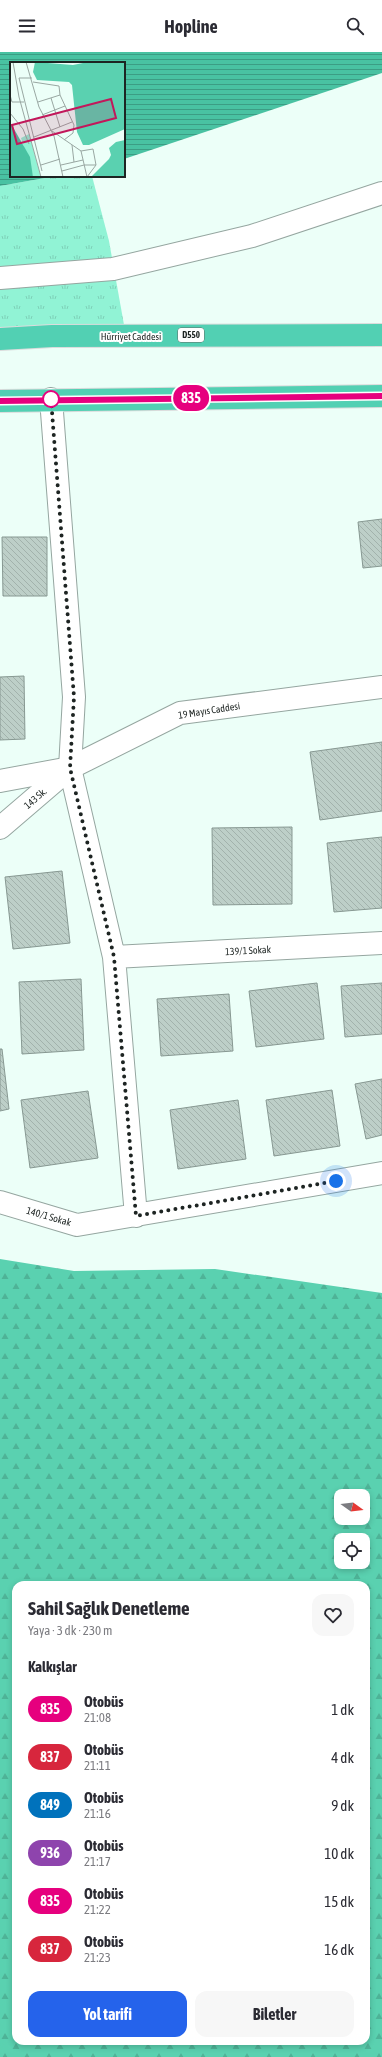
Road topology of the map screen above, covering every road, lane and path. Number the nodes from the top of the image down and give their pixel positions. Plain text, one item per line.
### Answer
1 (382, 193) edge
2 (0, 278) edge
3 (382, 335) edge
4 (0, 339) edge
5 (382, 396) edge
6 (51, 399) junction
7 (0, 401) edge
8 (382, 687) edge
9 (70, 768) junction
10 (0, 781) edge
11 (0, 828) edge
12 (382, 943) edge
13 (114, 957) junction
14 (382, 1173) edge
15 (0, 1202) edge
16 (136, 1216) junction

1 - 2 street
3 - 4 highway, Hürriyet Caddesi / D550
5 - 6 highway
6 - 7 highway
6 - 9 street
8 - 9 street, 19 Mayıs Caddesi
9 - 10 street, 19 Mayıs Caddesi
9 - 11 street, 143 Sk.
9 - 13 street
12 - 13 street, 139/1 Sokak
13 - 16 street
14 - 16 street, 140/1 Sokak
15 - 16 street, 140/1 Sokak

